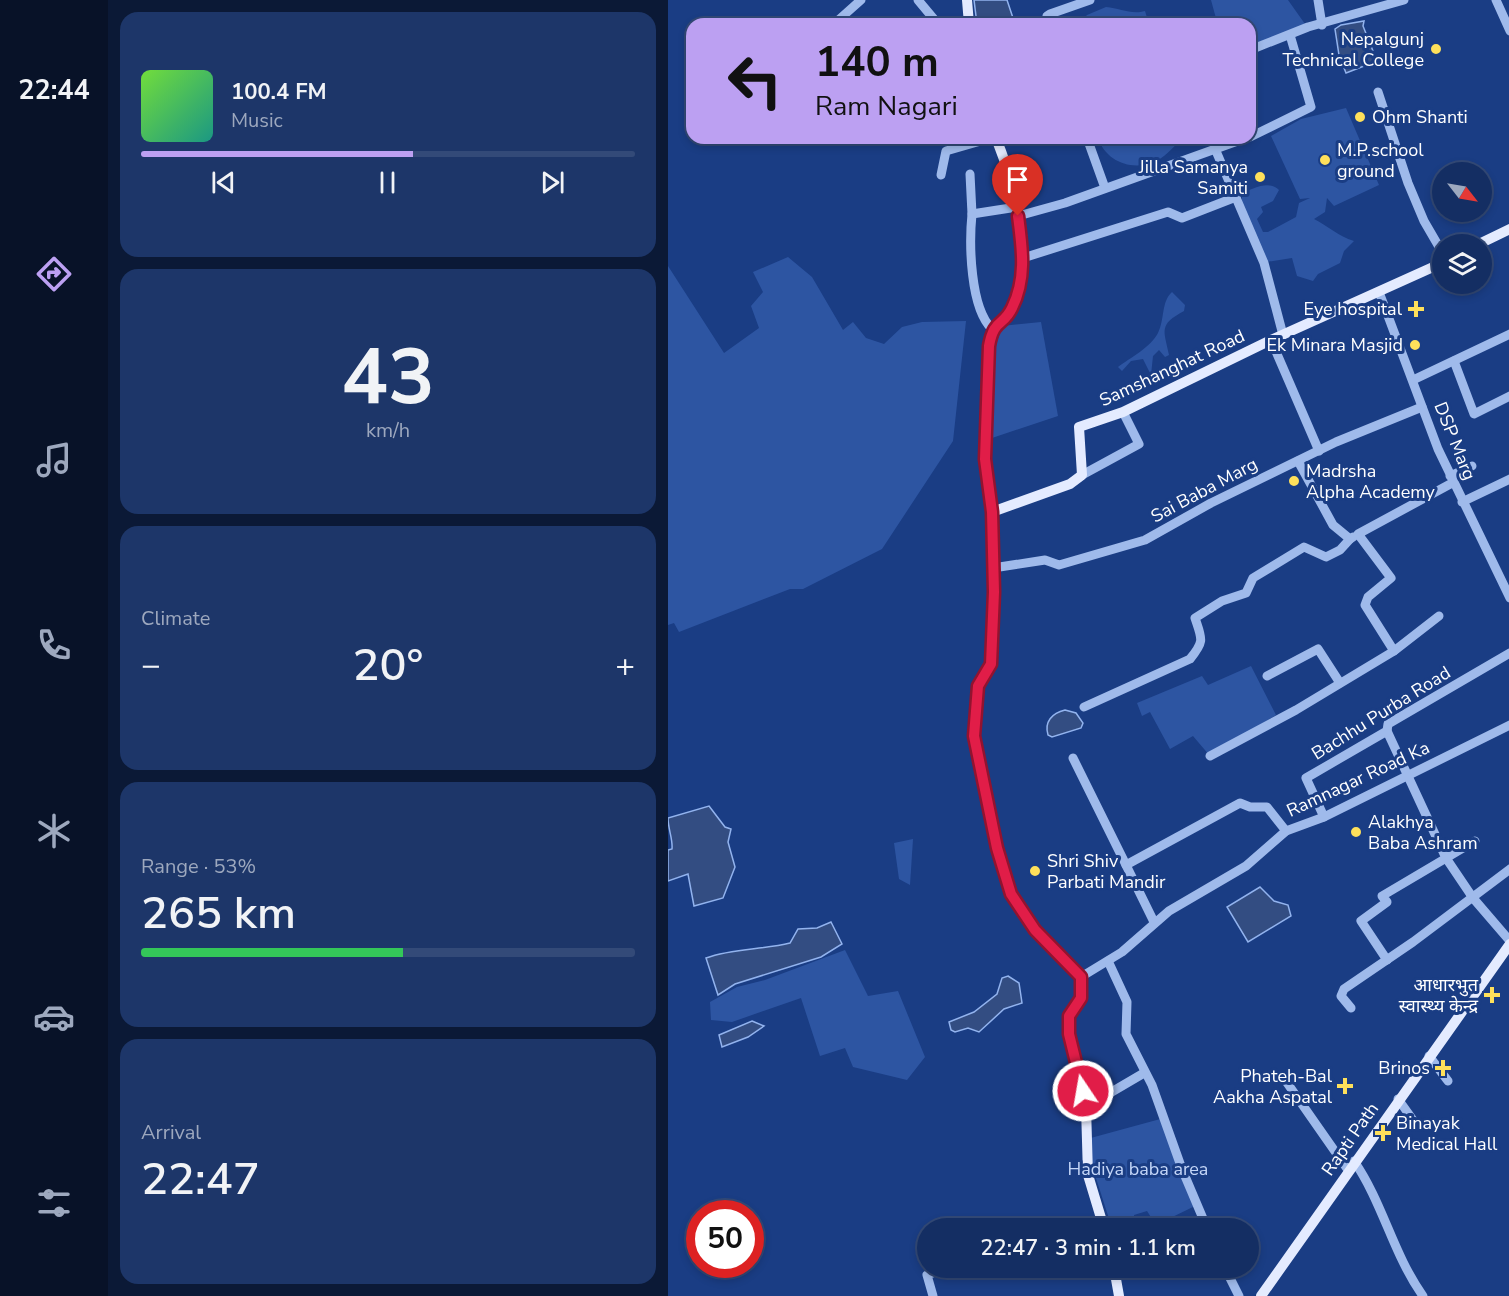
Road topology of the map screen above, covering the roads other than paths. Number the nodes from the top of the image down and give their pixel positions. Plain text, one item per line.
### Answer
1 (861, 0) edge
2 (918, 0) edge
3 (967, 0) edge
4 (1090, 0) edge
5 (1318, 0) edge
6 (1404, 0) edge
7 (1496, 0) edge
8 (840, 18) edge
9 (933, 18) edge
10 (968, 18) edge
11 (1048, 18) edge
12 (1322, 25) junction
13 (1510, 32) edge
14 (1290, 35) junction
15 (1256, 48) edge
16 (1378, 92) dead end
17 (1256, 133) edge
18 (970, 144) edge
19 (998, 144) edge
20 (1089, 144) edge
21 (1232, 144) edge
22 (1216, 151) junction
23 (970, 174) dead end
24 (941, 175) dead end
25 (1105, 188) junction
26 (1236, 197) junction
27 (1017, 211) junction
28 (972, 214) junction
29 (1510, 229) edge
30 (1432, 235) edge
31 (1492, 238) edge
32 (1024, 258) junction
33 (1432, 267) edge
34 (1379, 292) junction
35 (992, 329) junction
36 (1510, 334) edge
37 (1283, 335) junction
38 (1271, 340) junction
39 (1454, 361) junction
40 (1413, 380) junction
41 (1510, 396) edge
42 (1422, 407) junction
43 (1123, 412) junction
44 (1319, 451) junction
45 (1298, 461) junction
46 (1472, 466) dead end
47 (1082, 475) junction
48 (1452, 479) junction
49 (1510, 479) edge
50 (1462, 502) junction
51 (992, 512) junction
52 (1354, 537) junction
53 (993, 568) junction
54 (1510, 598) edge
55 (1439, 616) dead end
56 (1394, 651) junction
57 (1510, 653) edge
58 (1267, 676) dead end
59 (1340, 683) junction
60 (1084, 707) dead end
61 (1510, 725) edge
62 (1387, 731) junction
63 (1210, 756) dead end
64 (1073, 758) dead end
65 (1409, 774) junction
66 (1324, 817) junction
67 (1286, 831) junction
68 (1475, 840) dead end
69 (1445, 858) junction
70 (1126, 865) junction
71 (1510, 869) edge
72 (1473, 898) junction
73 (1154, 922) junction
74 (1509, 945) edge
75 (1387, 960) junction
76 (1108, 961) junction
77 (1081, 977) junction
78 (1351, 1008) dead end
79 (1429, 1056) junction
80 (1144, 1073) junction
81 (1278, 1077) dead end
82 (1448, 1081) dead end
83 (1398, 1099) junction
84 (1086, 1107) junction
85 (1413, 1120) dead end
86 (1351, 1166) junction
87 (1101, 1218) edge
88 (1203, 1218) edge
89 (928, 1278) edge
90 (1116, 1278) edge
91 (1230, 1278) edge
92 (933, 1296) edge
93 (1119, 1296) edge
94 (1239, 1296) edge
95 (1261, 1296) edge
96 (1423, 1296) edge

1 - 8 street
2 - 9 street
3 - 10 main road
4 - 11 street
5 - 12 street
6 - 12 street
7 - 13 street
12 - 14 street
14 - 15 street
14 - 17 street
16 - 30 street
18 - 24 street
19 - 27 main road
20 - 25 street
21 - 22 street
22 - 25 street
22 - 26 street
23 - 28 street
25 - 27 street
26 - 32 street
26 - 37 street
27 - 28 street
27 - 32 main road
28 - 35 street
29 - 31 main road
32 - 35 main road
33 - 34 main road, Samshanghat Road
34 - 37 main road, Samshanghat Road
34 - 40 street, DSP Marg
35 - 51 main road
36 - 39 street
37 - 38 main road, Samshanghat Road
38 - 43 main road, Samshanghat Road
38 - 44 street
39 - 40 street
39 - 41 street
40 - 42 street, DSP Marg
42 - 44 street, Sai Baba Marg
42 - 48 street, DSP Marg
43 - 47 main road, Samshanghat Road
43 - 47 street
44 - 45 street, Sai Baba Marg
45 - 52 street
45 - 53 street, Sai Baba Marg
46 - 48 street
47 - 51 main road
48 - 50 street, DSP Marg
48 - 52 street
49 - 50 street
50 - 54 street, DSP Marg
51 - 53 main road
52 - 56 street
52 - 60 street
53 - 77 main road
55 - 56 street
56 - 59 street
57 - 62 street, Bachhu Purba Road
58 - 59 street
59 - 63 street
61 - 65 street, Ramnagar Road Ka
62 - 65 street
62 - 66 street, Bachhu Purba Road
64 - 70 street
65 - 66 street, Ramnagar Road Ka
65 - 69 street
66 - 67 street, Ramnagar Road Ka
67 - 70 street
67 - 73 street, Ramnagar Road Ka
68 - 69 street
69 - 72 street
69 - 75 street
70 - 73 street
71 - 72 street
72 - 74 street
72 - 75 street
73 - 76 street, Ramnagar Road Ka
74 - 79 main road, Rapti Path
75 - 78 street
76 - 77 street, Ramnagar Road Ka
76 - 80 street
77 - 84 main road
79 - 82 street
79 - 83 main road, Rapti Path
80 - 84 street
80 - 88 street
81 - 86 street
83 - 85 street
83 - 86 main road, Rapti Path
84 - 87 main road
86 - 95 main road, Rapti Path
86 - 96 street
89 - 92 street
90 - 93 main road
91 - 94 street

